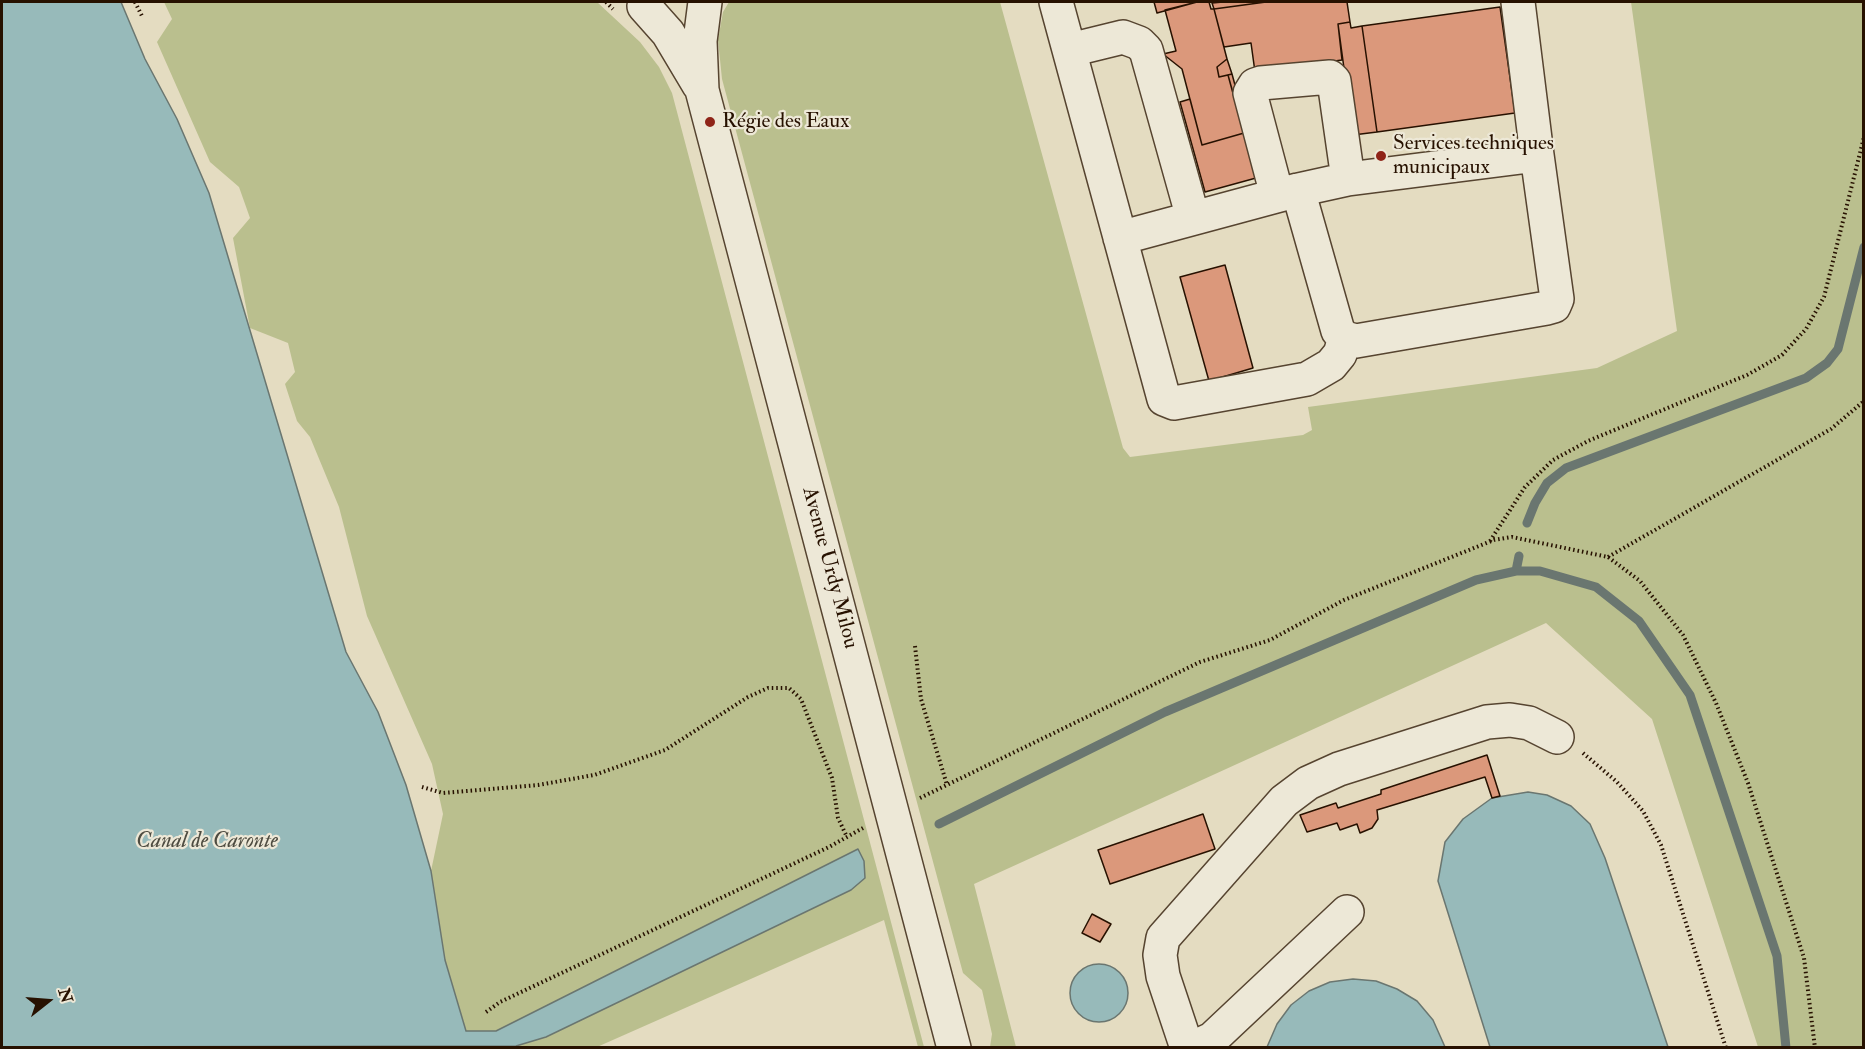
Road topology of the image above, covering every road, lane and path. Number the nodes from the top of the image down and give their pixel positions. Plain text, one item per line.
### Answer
1 (135, 2) edge
2 (698, 2) edge
3 (705, 2) edge
4 (1056, 2) edge
5 (1518, 2) edge
6 (641, 4) edge
7 (143, 18) dead end
8 (1070, 50) junction
9 (702, 90) junction
10 (1863, 137) edge
11 (1537, 155) junction
12 (1348, 179) junction
13 (1287, 193) junction
14 (1193, 218) junction
15 (1120, 237) junction
16 (1346, 338) junction
17 (1863, 400) edge
18 (1490, 542) junction
19 (1608, 557) junction
20 (915, 646) dead end
21 (1557, 736) joint
22 (947, 785) junction
23 (422, 787) dead end
24 (893, 810) junction
25 (847, 837) junction
26 (1347, 912) dead end
27 (486, 1012) dead end
28 (954, 1047) edge
29 (1187, 1047) edge
30 (1193, 1047) edge
31 (1726, 1047) edge
32 (1815, 1047) edge

1 - 7 path
2 - 6 street
3 - 9 street, Avenue Urdy Milou
4 - 8 street
5 - 11 street
6 - 9 street, Avenue Urdy Milou
8 - 14 street
8 - 15 street
9 - 24 street, Avenue Urdy Milou
10 - 18 path
11 - 12 street
11 - 16 street
12 - 13 street
12 - 13 street
13 - 14 street
13 - 16 street
14 - 15 street
15 - 16 street
17 - 19 path
18 - 19 path
18 - 22 path
19 - 32 path
20 - 22 path
21 - 29 street
21 - 31 path
22 - 24 path
23 - 25 path
24 - 25 path
24 - 28 street, Avenue Urdy Milou
25 - 27 path
26 - 30 street

